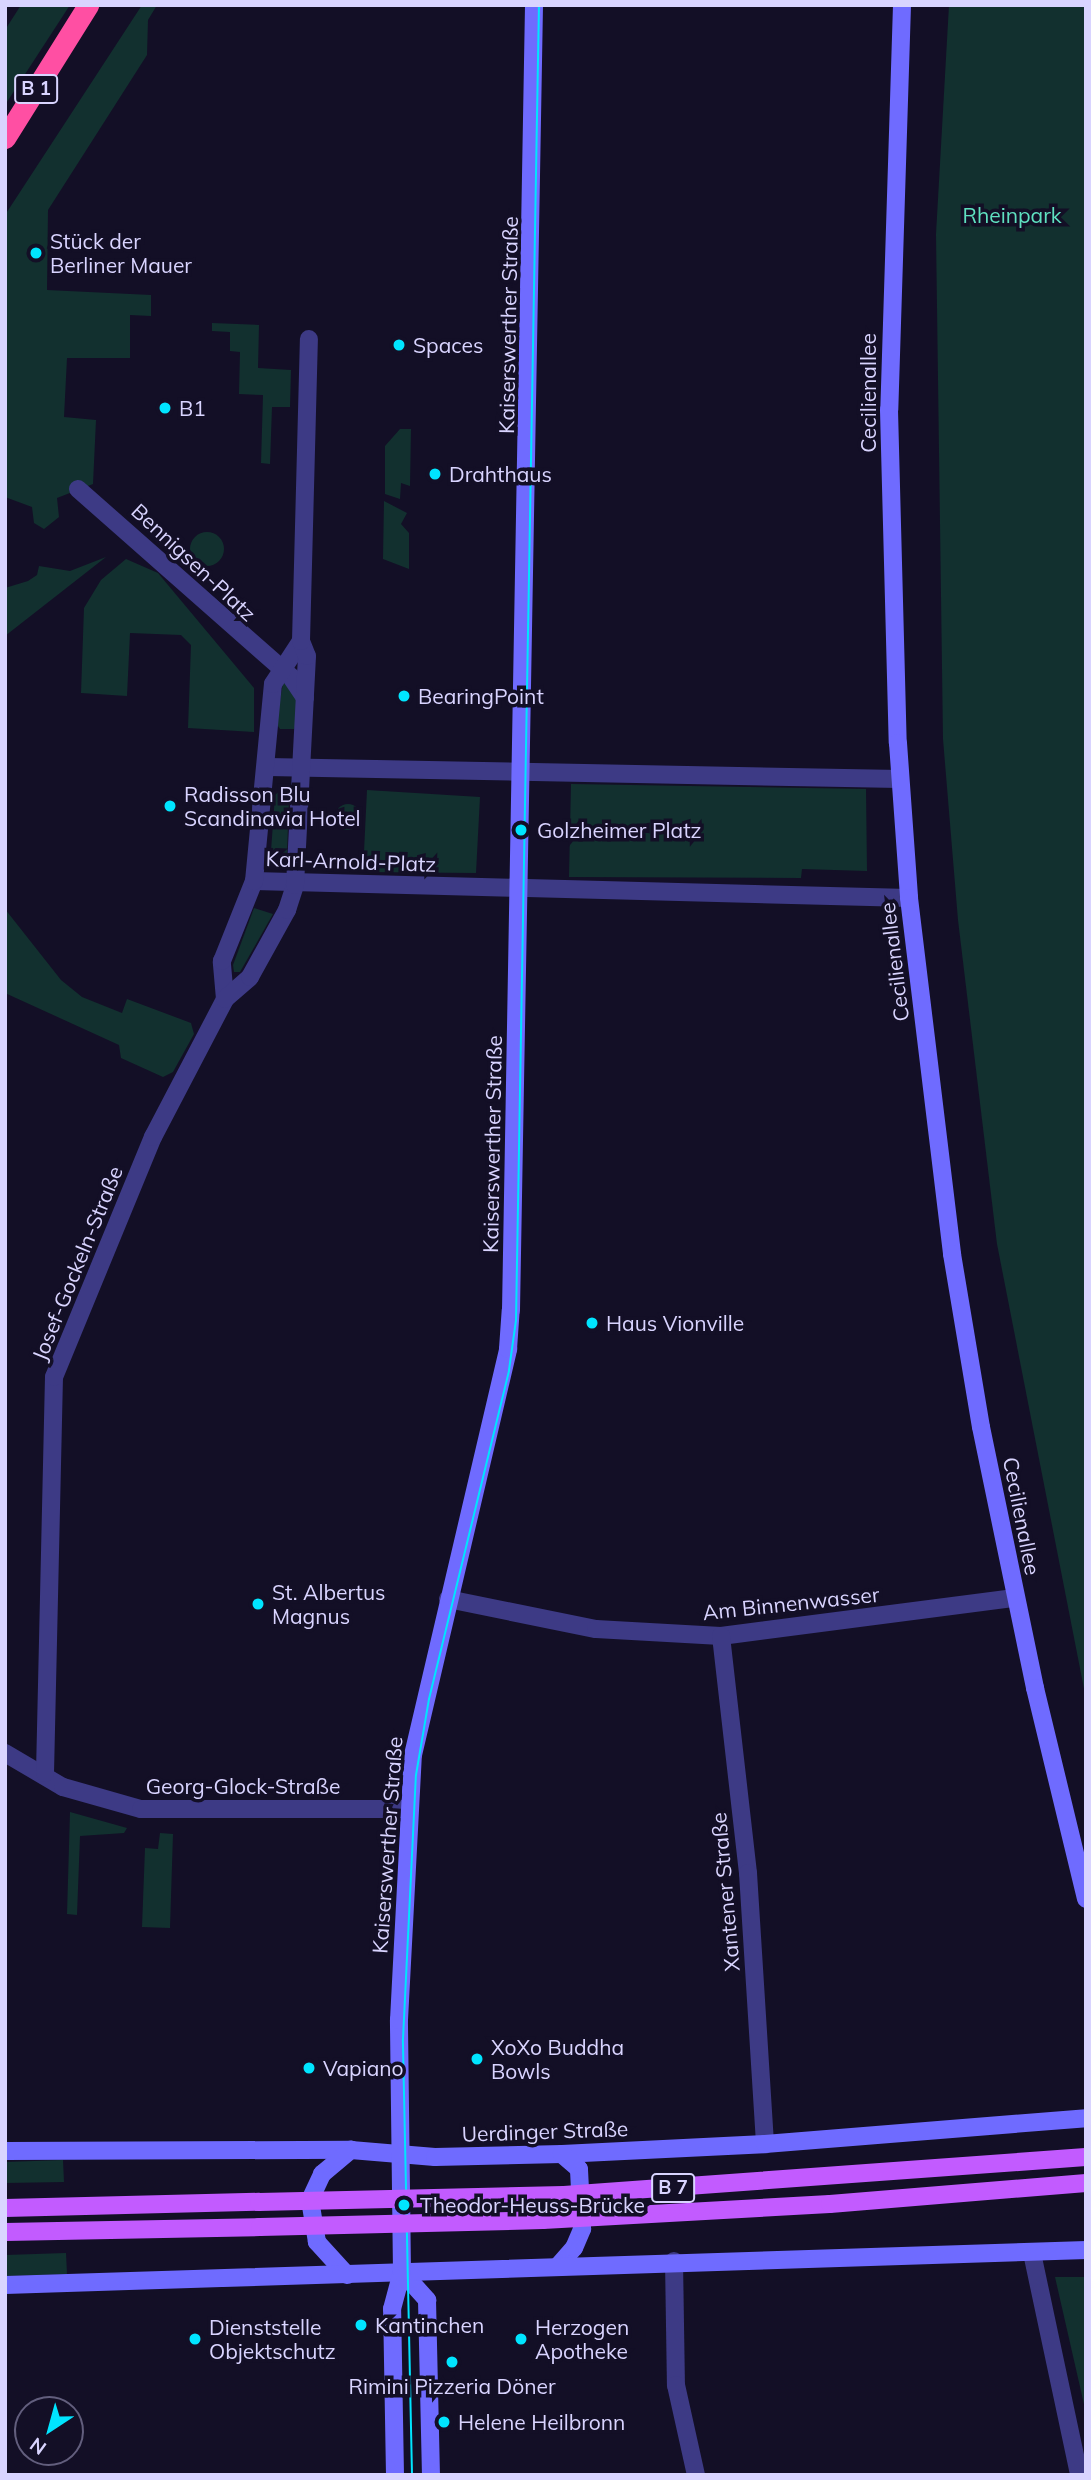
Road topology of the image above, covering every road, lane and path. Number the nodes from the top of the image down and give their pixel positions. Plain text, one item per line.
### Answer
1 (88, 5) edge
2 (534, 5) edge
3 (902, 5) edge
4 (5, 138) edge
5 (309, 339) dead end
6 (78, 489) dead end
7 (301, 641) junction
8 (279, 669) junction
9 (305, 698) junction
10 (268, 767) junction
11 (301, 768) junction
12 (520, 769) junction
13 (900, 779) junction
14 (254, 881) junction
15 (295, 885) junction
16 (518, 887) junction
17 (909, 898) junction
18 (225, 999) junction
19 (1015, 1598) junction
20 (448, 1599) junction
21 (721, 1636) junction
22 (5, 1753) edge
23 (45, 1773) junction
24 (409, 1809) junction
25 (1086, 1899) edge
26 (1086, 2118) edge
27 (765, 2144) junction
28 (351, 2150) junction
29 (5, 2151) edge
30 (400, 2154) junction
31 (562, 2154) junction
32 (1086, 2157) edge
33 (1086, 2183) edge
34 (5, 2208) edge
35 (5, 2232) edge
36 (1086, 2250) edge
37 (1032, 2253) junction
38 (674, 2261) junction
39 (559, 2264) junction
40 (402, 2272) junction
41 (346, 2275) junction
42 (5, 2285) edge
43 (395, 2475) edge
44 (432, 2475) edge
45 (696, 2475) edge
46 (1079, 2475) edge

1 - 4 highway, B 1
2 - 12 street, Kaiserswerther Straße
3 - 13 street, Cecilienallee
5 - 7 street
6 - 8 street, Bennigsen-Platz
7 - 8 street, Karl-Arnold-Platz
7 - 9 street
8 - 9 street
8 - 10 street, Karl-Arnold-Platz
9 - 11 street
10 - 11 street
10 - 14 street, Karl-Arnold-Platz
11 - 12 street
11 - 15 street, Josef-Gockeln-Straße
12 - 13 street
12 - 16 street, Kaiserswerther Straße
13 - 17 street, Cecilienallee
14 - 15 street, Karl-Arnold-Platz
14 - 18 street
15 - 16 street, Karl-Arnold-Platz
15 - 18 street, Josef-Gockeln-Straße
16 - 17 street
16 - 20 street, Kaiserswerther Straße
17 - 19 street, Cecilienallee
18 - 23 street, Josef-Gockeln-Straße
19 - 21 street, Am Binnenwasser
19 - 25 street, Cecilienallee
20 - 21 street, Am Binnenwasser
20 - 24 street, Kaiserswerther Straße
21 - 27 street, Xantener Straße
22 - 23 street, Georg-Glock-Straße
23 - 24 street, Georg-Glock-Straße
24 - 30 street, Kaiserswerther Straße
26 - 27 street, Uerdinger Straße
27 - 31 street, Uerdinger Straße
28 - 29 street, Uerdinger Straße
28 - 30 street, Uerdinger Straße
28 - 41 street
30 - 31 street, Uerdinger Straße
30 - 40 street, Kaiserswerther Straße
31 - 39 street
32 - 34 main road, B 7, bridge
33 - 35 main road, B 7, bridge
36 - 37 street
37 - 38 street
37 - 46 street
38 - 39 street
38 - 45 street
39 - 40 street
40 - 41 street
40 - 43 street, Kaiserswerther Straße
40 - 44 street
41 - 42 street

